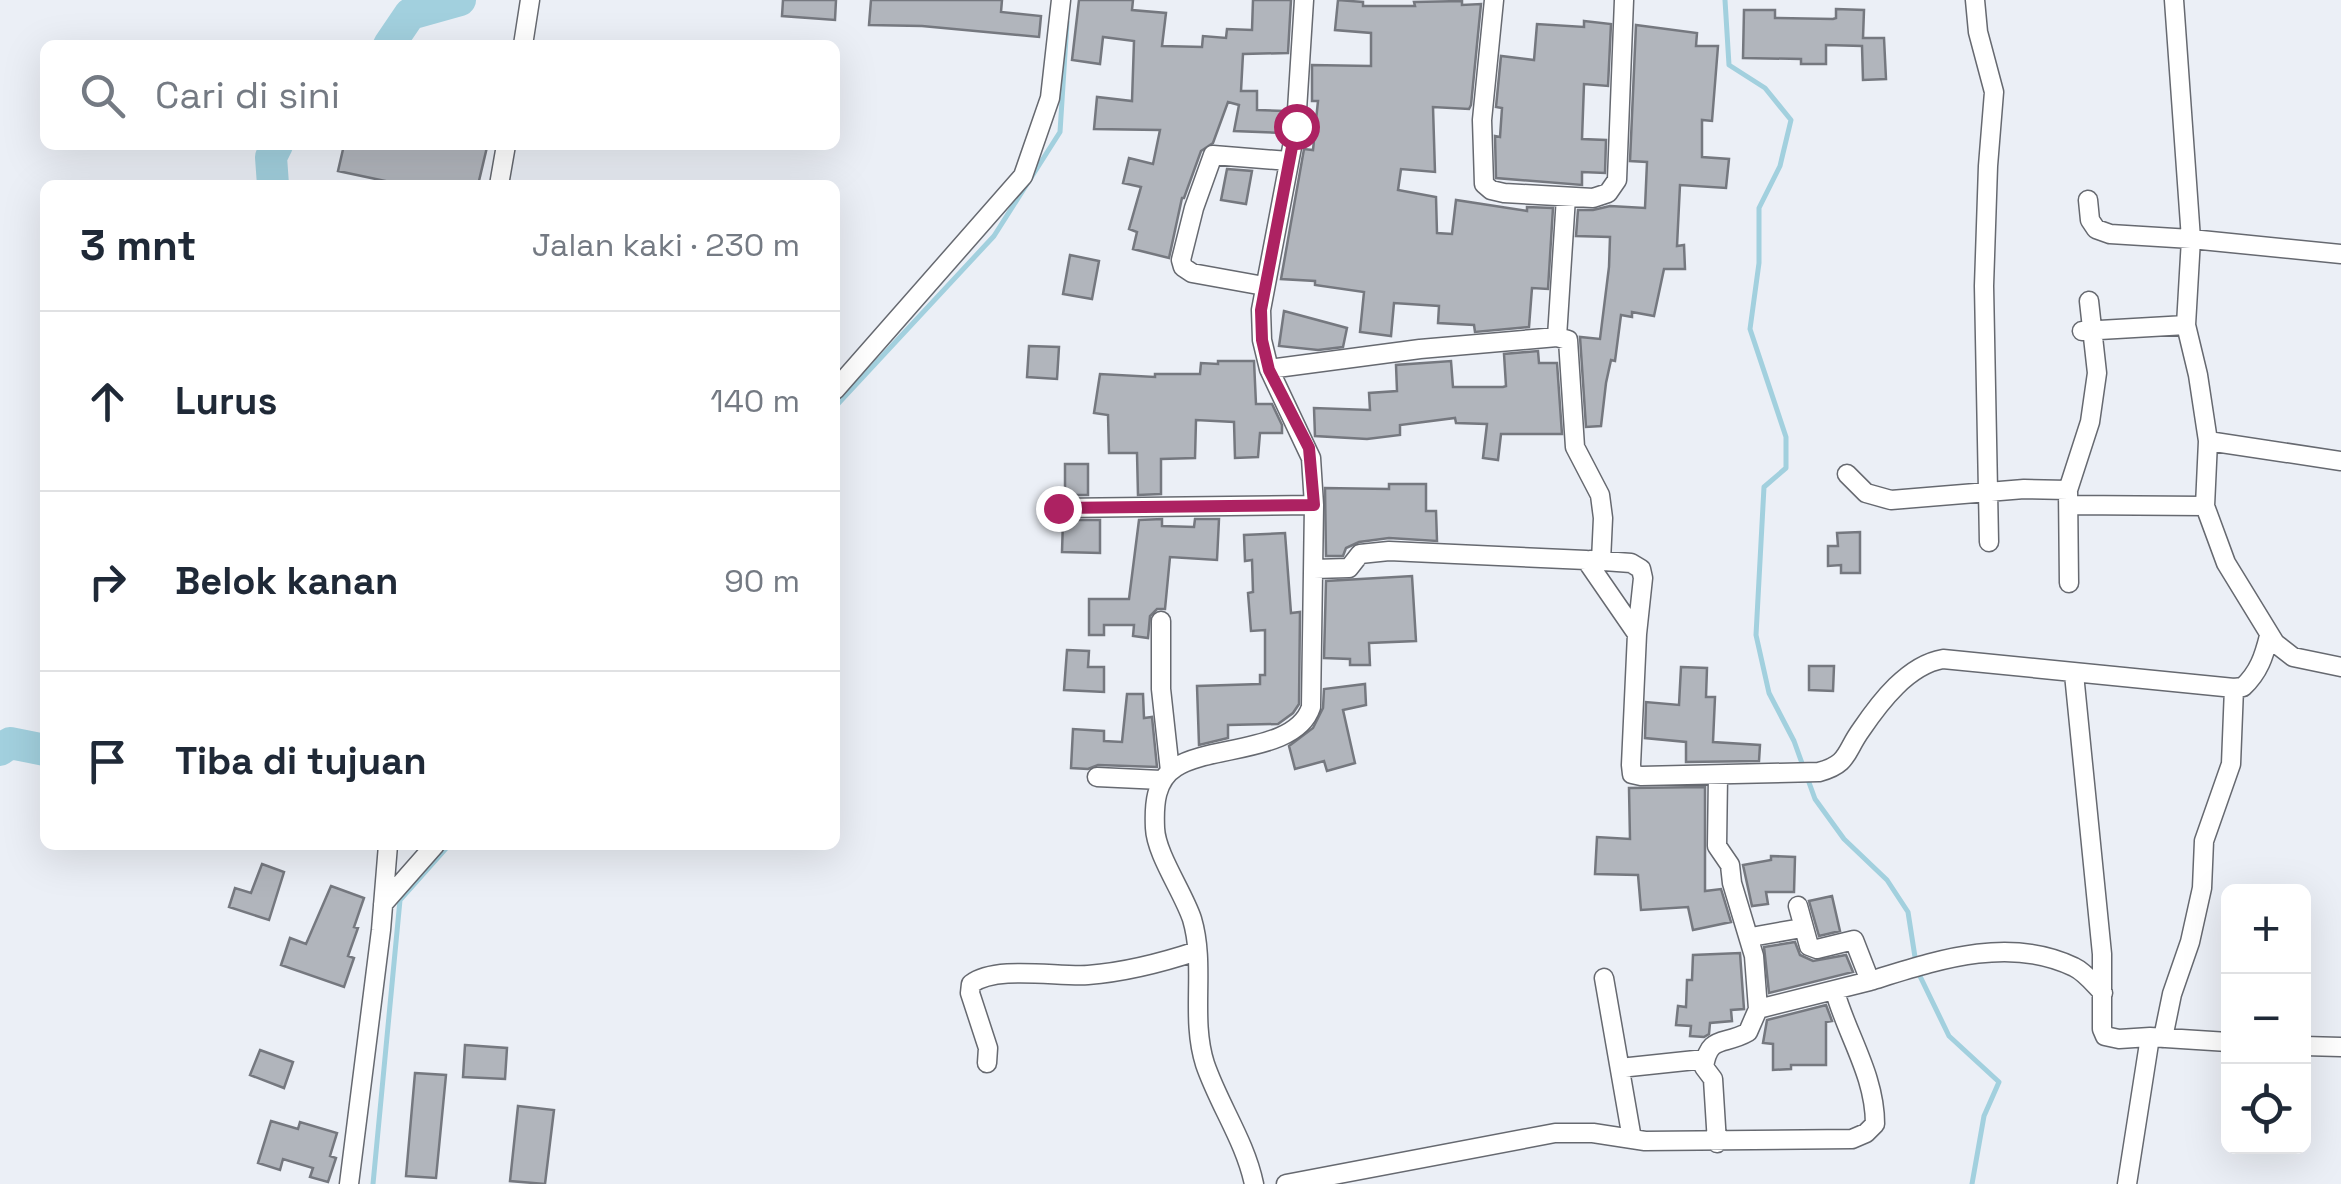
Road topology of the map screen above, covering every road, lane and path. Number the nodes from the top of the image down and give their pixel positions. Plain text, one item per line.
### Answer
1 (530, 0) edge
2 (1060, 0) edge
3 (1304, 0) edge
4 (1494, 0) edge
5 (1624, 0) edge
6 (1975, 0) edge
7 (2174, 0) edge
8 (524, 40) edge
9 (505, 150) edge
10 (1289, 161) junction
11 (500, 180) edge
12 (1566, 197) junction
13 (2088, 200) dead end
14 (2191, 238) junction
15 (2341, 254) edge
16 (1264, 286) junction
17 (2090, 301) dead end
18 (2186, 325) junction
19 (2088, 331) junction
20 (1557, 337) junction
21 (1269, 370) junction
22 (840, 384) edge
23 (2208, 442) junction
24 (2341, 462) edge
25 (1847, 474) dead end
26 (1987, 492) junction
27 (2069, 497) junction
28 (1314, 505) junction
29 (2205, 506) junction
30 (1058, 508) dead end
31 (1988, 542) dead end
32 (1594, 561) junction
33 (1314, 569) junction
34 (2069, 583) dead end
35 (1161, 622) dead end
36 (1637, 634) junction
37 (2269, 636) junction
38 (2341, 666) edge
39 (2074, 674) junction
40 (2234, 688) junction
41 (1718, 775) junction
42 (1166, 776) junction
43 (1097, 777) dead end
44 (388, 850) edge
45 (431, 850) edge
46 (383, 904) junction
47 (1798, 906) dead end
48 (1802, 928) junction
49 (1751, 937) junction
50 (1197, 950) junction
51 (1604, 978) dead end
52 (1870, 980) junction
53 (1835, 992) junction
54 (2103, 993) junction
55 (1758, 1009) junction
56 (2156, 1038) junction
57 (2221, 1042) edge
58 (2311, 1046) edge
59 (2341, 1047) edge
60 (1706, 1060) junction
61 (987, 1063) dead end
62 (1620, 1068) junction
63 (1632, 1138) junction
64 (1718, 1143) junction
65 (349, 1184) edge
66 (1254, 1184) edge
67 (1286, 1184) edge
68 (2127, 1184) edge

1 - 8 street
2 - 22 street
3 - 10 street
4 - 12 street
5 - 12 street
6 - 26 street
7 - 14 street
9 - 11 street
10 - 16 street
10 - 16 street
12 - 20 street
13 - 14 street
14 - 15 street
14 - 18 street
16 - 21 street
17 - 19 street
18 - 19 street
18 - 23 street
19 - 27 street
20 - 21 street
20 - 32 street
21 - 28 street
23 - 24 street
23 - 29 street
25 - 26 street
26 - 27 street
26 - 31 street
27 - 29 street
27 - 34 street
28 - 30 street
28 - 33 street
29 - 37 street
32 - 33 street
32 - 36 street
32 - 36 street
33 - 42 street
35 - 42 street
36 - 41 street
37 - 38 street
37 - 40 street
39 - 40 street
39 - 41 street
39 - 54 street
40 - 56 street
41 - 49 street
42 - 43 street
42 - 50 street
44 - 46 street
45 - 46 street
46 - 65 street
47 - 48 street
48 - 49 street
48 - 52 street
49 - 55 street
50 - 61 street
50 - 66 street
51 - 62 street
52 - 53 street
52 - 54 street
53 - 55 street
53 - 64 street
54 - 56 street
55 - 60 street
56 - 57 street
56 - 68 street
58 - 59 street
60 - 62 street
60 - 64 street
62 - 63 street
63 - 64 street
63 - 67 street

